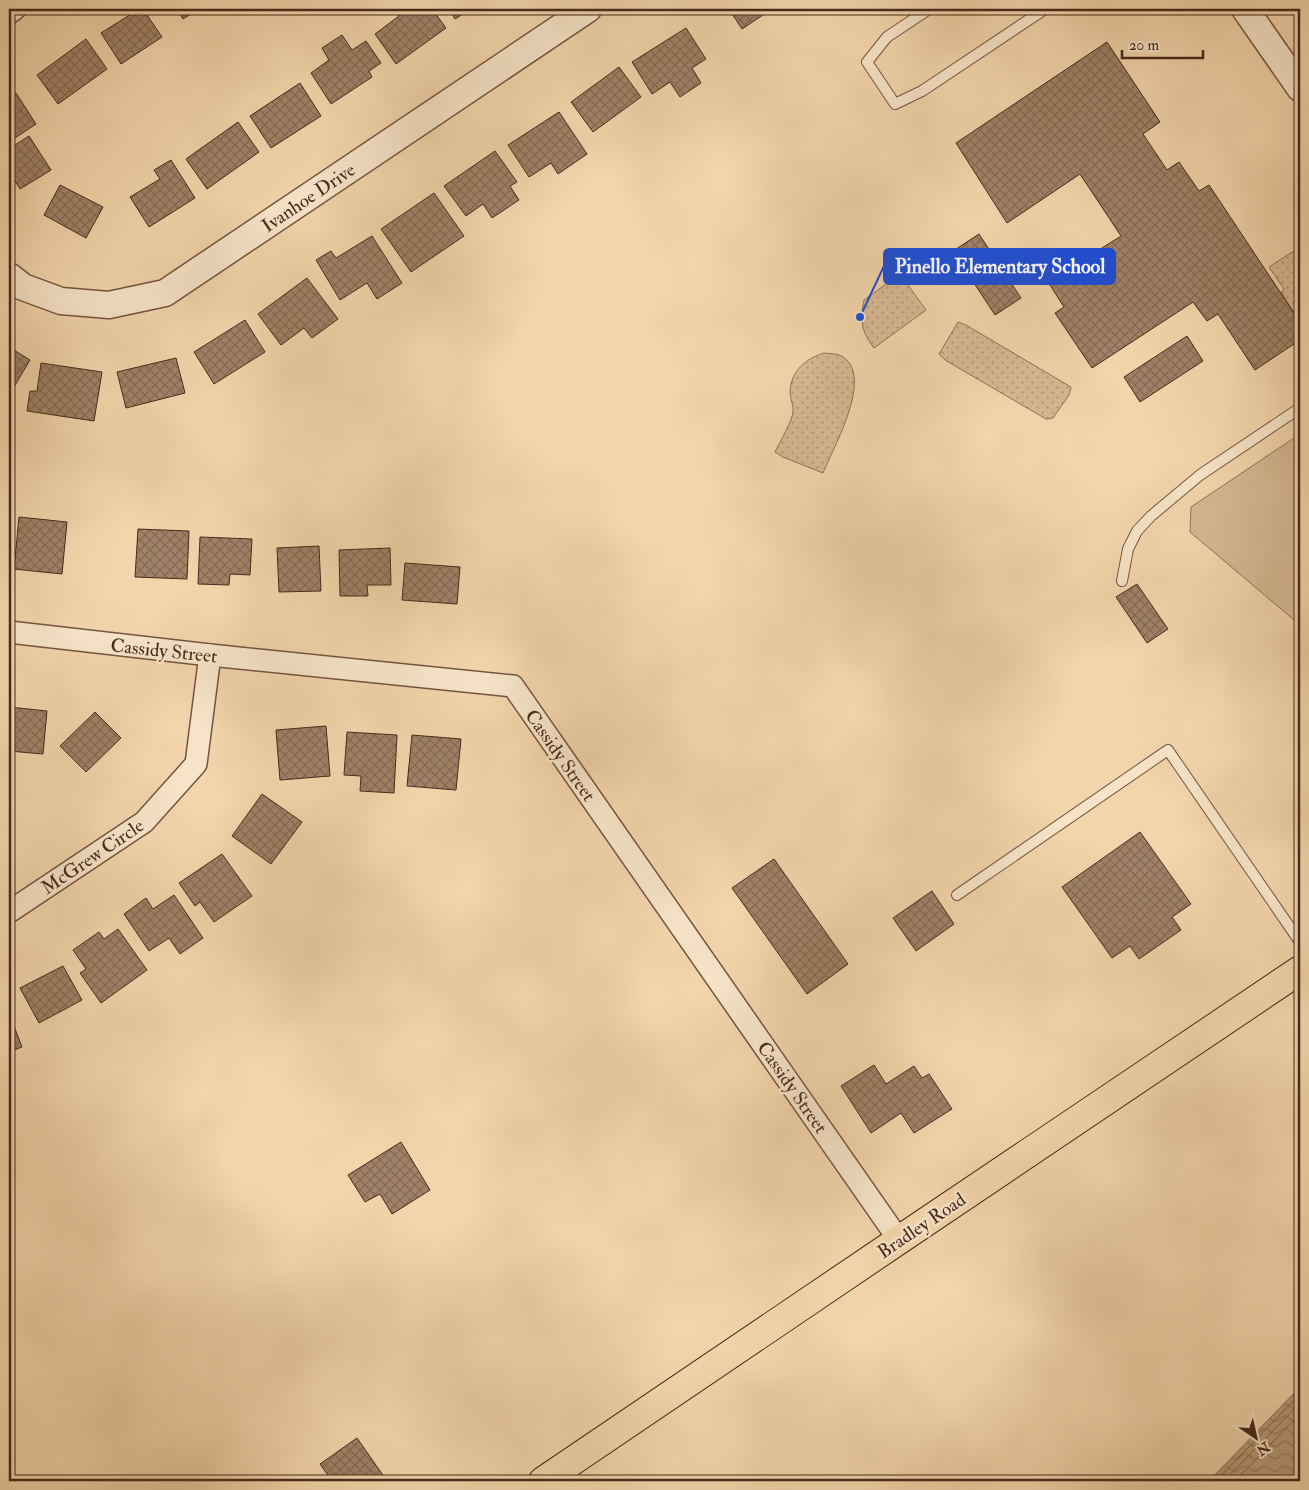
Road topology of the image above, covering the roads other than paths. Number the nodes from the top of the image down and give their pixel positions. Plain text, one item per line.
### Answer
1 (15, 9) edge
2 (588, 9) edge
3 (929, 9) edge
4 (1045, 9) edge
5 (1245, 9) edge
6 (9, 13) edge
7 (1300, 88) edge
8 (9, 276) edge
9 (1300, 408) edge
10 (1122, 581) dead end
11 (9, 632) edge
12 (210, 655) junction
13 (957, 895) dead end
14 (9, 912) edge
15 (1300, 942) edge
16 (1300, 970) edge
17 (899, 1240) junction
18 (544, 1481) edge

1 - 6 street
2 - 8 street, Ivanhoe Drive
3 - 4 lane
5 - 7 street
9 - 10 lane
11 - 12 street, Cassidy Street
12 - 14 street, McGrew Circle
12 - 17 street, Cassidy Street
13 - 15 lane
16 - 17 main road, Bradley Road
17 - 18 main road, Bradley Road

